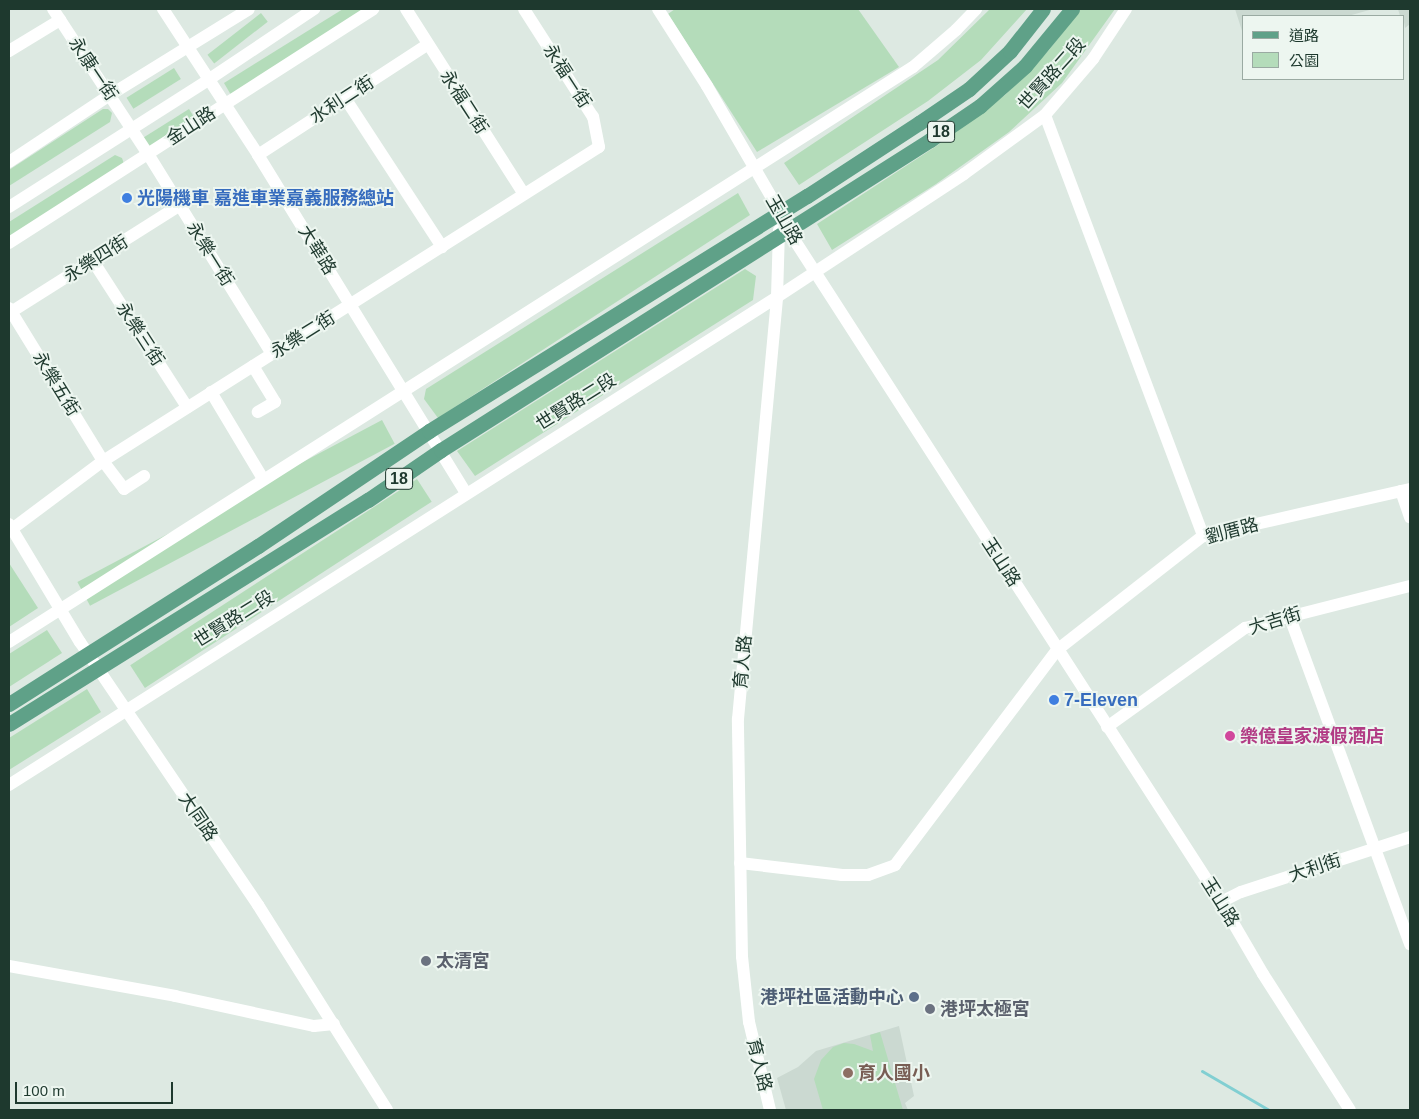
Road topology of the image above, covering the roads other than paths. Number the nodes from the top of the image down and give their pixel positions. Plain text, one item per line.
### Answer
1 (53, 9) edge
2 (163, 9) edge
3 (249, 9) edge
4 (314, 9) edge
5 (372, 9) edge
6 (406, 9) edge
7 (524, 9) edge
8 (658, 9) edge
9 (976, 9) edge
10 (1043, 9) edge
11 (1072, 9) edge
12 (1126, 9) edge
13 (294, 14) edge
14 (60, 20) junction
15 (428, 45) junction
16 (188, 47) junction
17 (9, 51) edge
18 (208, 80) junction
19 (110, 95) junction
20 (345, 98) junction
21 (225, 104) junction
22 (1045, 115) junction
23 (132, 129) junction
24 (599, 148) joint
25 (148, 154) junction
26 (258, 155) junction
27 (9, 162) edge
28 (755, 169) junction
29 (524, 194) junction
30 (180, 205) junction
31 (9, 207) edge
32 (780, 212) junction
33 (783, 234) junction
34 (9, 243) edge
35 (442, 247) junction
36 (92, 261) junction
37 (815, 272) junction
38 (777, 297) junction
39 (351, 305) junction
40 (10, 310) edge
41 (272, 354) junction
42 (253, 366) junction
43 (404, 391) junction
44 (212, 392) junction
45 (187, 408) junction
46 (258, 412) dead end
47 (429, 431) junction
48 (441, 450) junction
49 (103, 461) junction
50 (144, 476) dead end
51 (264, 480) junction
52 (1406, 490) edge
53 (466, 492) junction
54 (1410, 518) edge
55 (10, 526) edge
56 (1202, 536) junction
57 (1410, 586) edge
58 (60, 609) junction
59 (1289, 615) junction
60 (9, 642) edge
61 (1057, 650) junction
62 (88, 653) junction
63 (98, 668) junction
64 (9, 704) edge
65 (126, 710) junction
66 (9, 724) edge
67 (1107, 728) junction
68 (9, 784) edge
69 (1410, 837) edge
70 (1375, 849) junction
71 (740, 863) junction
72 (1221, 902) junction
73 (1410, 944) edge
74 (9, 966) edge
75 (334, 1024) junction
76 (387, 1110) edge
77 (770, 1110) edge
78 (1350, 1110) edge

1 - 14 street, 永康一街
2 - 16 street, 大華路
3 - 16 street
4 - 13 street, 金山路
5 - 21 street, 金山路
6 - 15 street, 永福二街
7 - 24 street, 永福一街
8 - 28 street, 玉山路
9 - 28 street
10 - 32 main road, 18
11 - 33 main road, 世賢路二段 / 18
12 - 22 street, 世賢路二段
13 - 18 street, 金山路
14 - 17 street
14 - 19 street, 永康一街
15 - 20 street, 水利二街
15 - 29 street, 永福二街
16 - 18 street, 大華路
16 - 19 street
18 - 21 street, 大華路
18 - 23 street, 金山路
19 - 23 street, 永康一街
19 - 27 street
20 - 26 street, 水利二街
20 - 35 street
21 - 25 street, 金山路
21 - 26 street, 大華路
22 - 37 street, 世賢路二段
22 - 56 street
23 - 25 street, 永樂一街
23 - 31 street, 金山路
24 - 29 street, 永樂二街
25 - 30 street, 永樂一街
25 - 34 street, 金山路
26 - 39 street, 大華路
28 - 32 street, 玉山路
28 - 43 street
29 - 35 street, 永樂二街
30 - 36 street, 永樂四街
30 - 41 street, 永樂一街
32 - 33 street, 育人路
32 - 47 main road, 18
33 - 37 street, 玉山路
33 - 38 street, 育人路
33 - 48 main road, 世賢路二段 / 18
35 - 39 street, 永樂二街
36 - 40 street, 永樂四街
36 - 45 street, 永樂三街
37 - 38 street, 世賢路二段
37 - 61 street, 玉山路
38 - 53 street, 世賢路二段
38 - 71 street, 育人路
39 - 41 street, 永樂二街
39 - 43 street, 大華路
40 - 49 street, 永樂五街
41 - 42 street, 永樂二街
42 - 44 street, 永樂二街
42 - 46 street
43 - 47 street, 大華路
43 - 51 street
44 - 45 street, 永樂二街
44 - 51 street
45 - 49 street, 永樂二街
47 - 48 street, 大華路
47 - 62 main road, 18
48 - 53 street, 大華路
48 - 63 main road, 世賢路二段 / 18
49 - 50 street, 永樂五街
49 - 55 street, 永樂二街
51 - 58 street
52 - 54 street
52 - 56 street, 劉厝路
53 - 65 street, 世賢路二段
55 - 58 street, 大同路
56 - 61 street, 劉厝路
57 - 59 street, 大吉街
58 - 60 street
58 - 62 street, 大同路
59 - 67 street, 大吉街
59 - 70 street
61 - 67 street, 玉山路
61 - 71 street, 劉厝路
62 - 63 street, 大同路
62 - 64 main road, 18
63 - 65 street, 大同路
63 - 66 main road, 世賢路二段 / 18
65 - 68 street, 世賢路二段
65 - 75 street, 大同路
67 - 72 street, 玉山路
69 - 70 street, 大利街
70 - 72 street, 大利街
70 - 73 street
71 - 77 street, 育人路
72 - 78 street, 玉山路
74 - 75 street
75 - 76 street, 大同路

